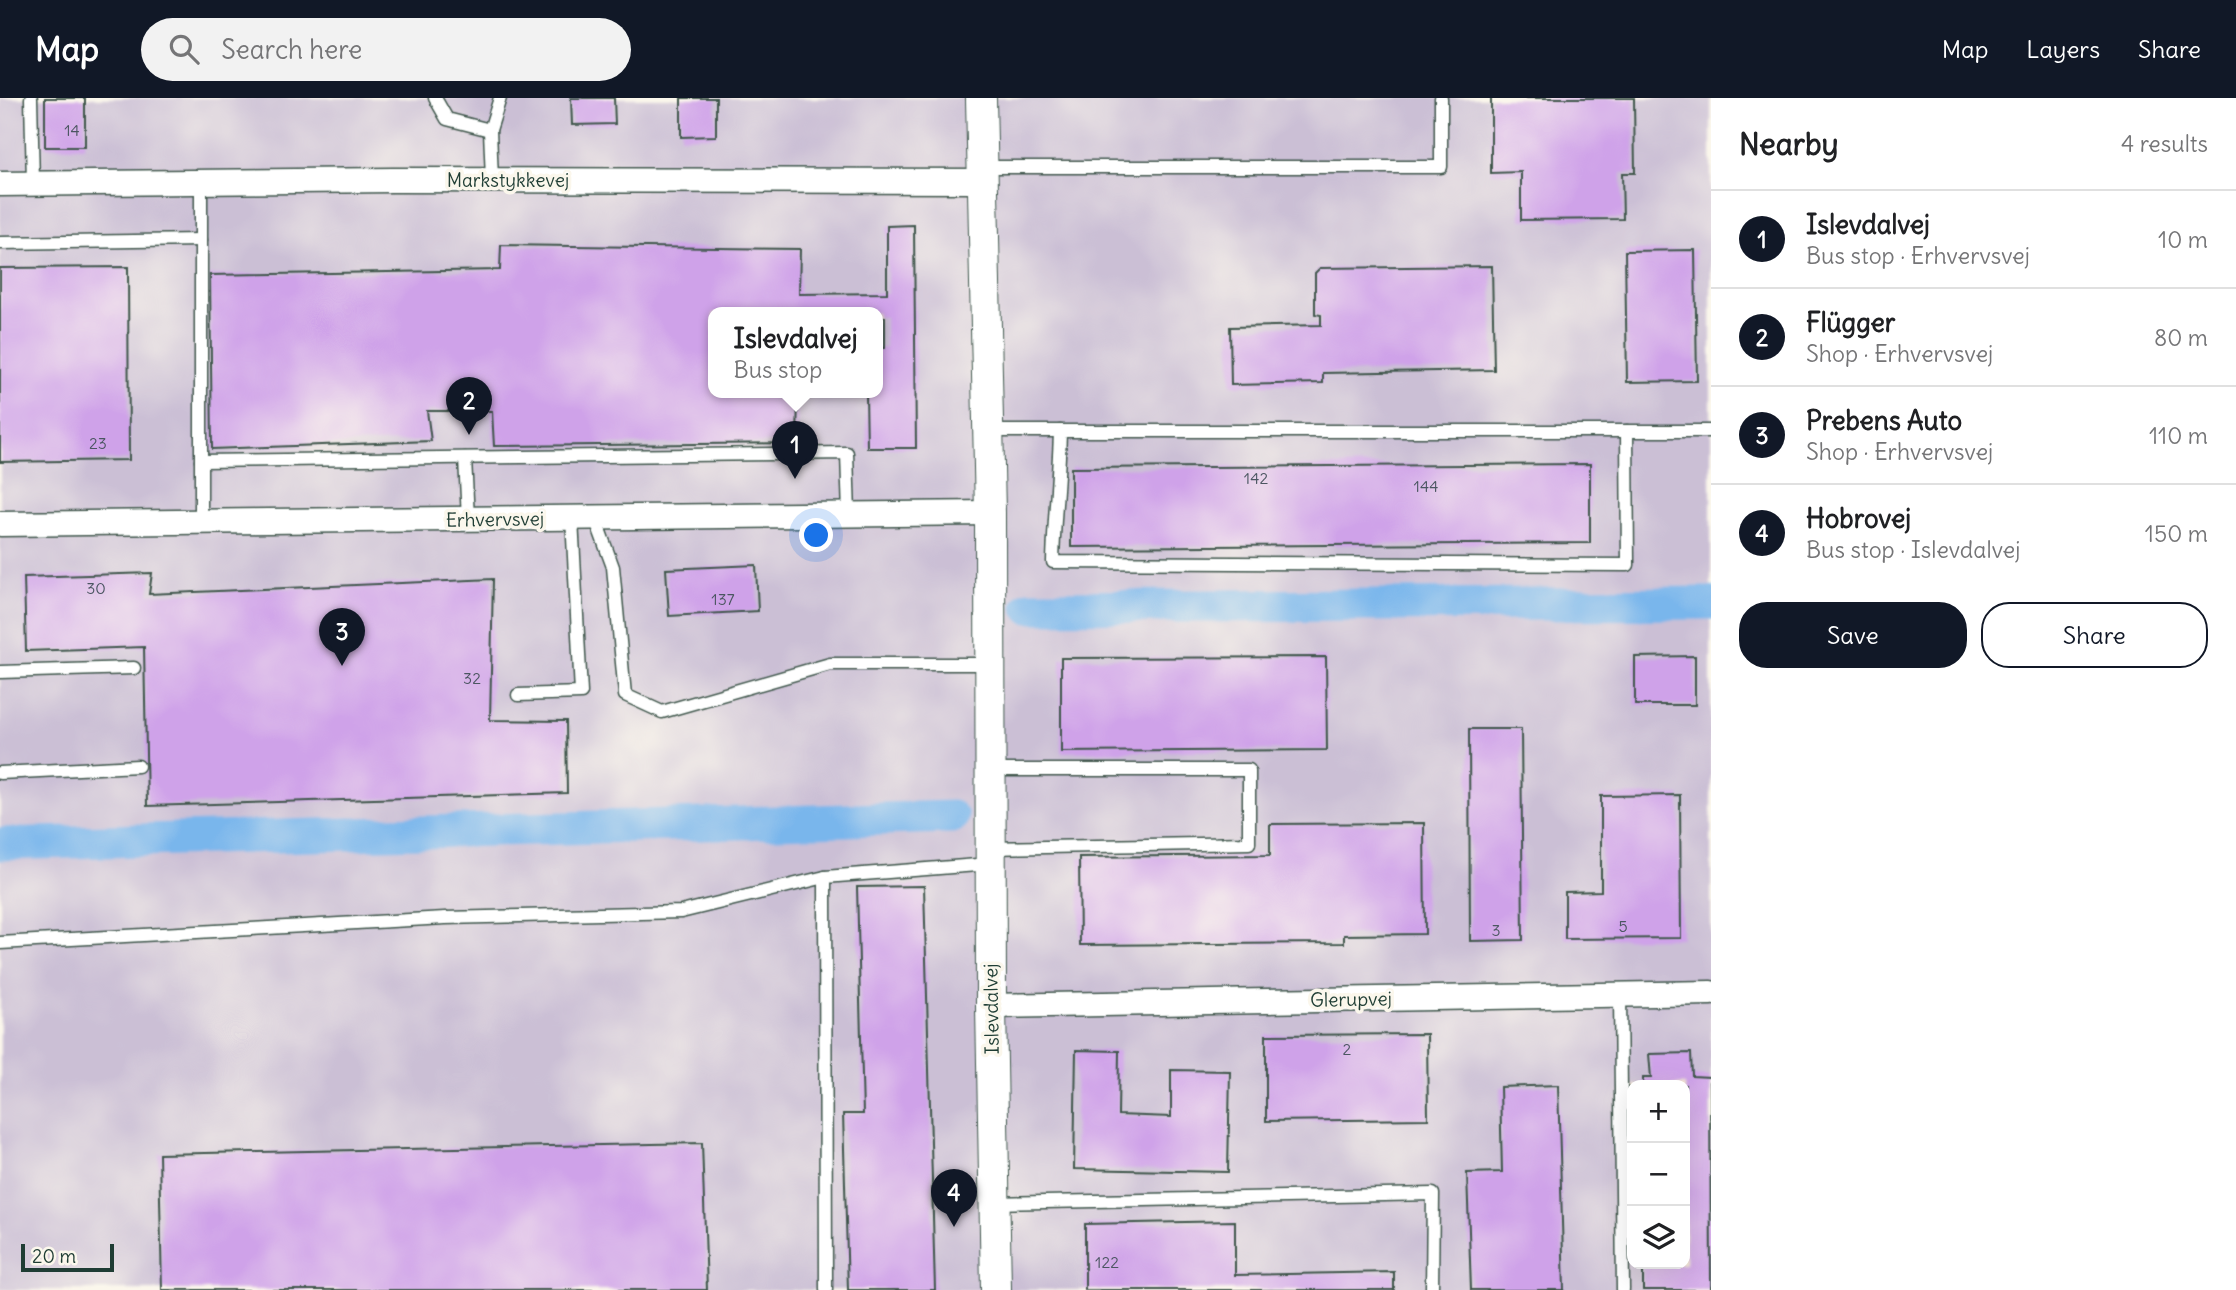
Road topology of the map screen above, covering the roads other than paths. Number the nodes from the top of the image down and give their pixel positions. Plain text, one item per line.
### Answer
1 (32, 98) edge
2 (435, 98) edge
3 (500, 98) edge
4 (981, 98) edge
5 (1441, 98) edge
6 (490, 130) junction
7 (982, 174) junction
8 (492, 180) junction
9 (201, 182) junction
10 (33, 183) junction
11 (0, 184) edge
12 (201, 240) junction
13 (0, 243) edge
14 (989, 431) junction
15 (1060, 431) junction
16 (1627, 431) junction
17 (1711, 431) edge
18 (465, 458) junction
19 (201, 461) junction
20 (990, 513) junction
21 (849, 514) junction
22 (583, 518) junction
23 (468, 519) junction
24 (201, 522) junction
25 (0, 524) edge
26 (991, 664) junction
27 (135, 668) dead end
28 (0, 672) edge
29 (518, 695) dead end
30 (138, 766) dead end
31 (991, 770) junction
32 (0, 773) edge
33 (991, 856) junction
34 (825, 877) junction
35 (0, 943) edge
36 (1711, 993) edge
37 (1620, 995) junction
38 (991, 1006) junction
39 (994, 1203) junction
40 (826, 1290) edge
41 (996, 1290) edge
42 (1432, 1290) edge
43 (1622, 1290) edge

1 - 10 lane
2 - 6 lane
3 - 6 lane
4 - 7 street, Islevdalvej
5 - 7 lane
6 - 8 lane
7 - 8 street, Markstykkevej
7 - 14 street, Islevdalvej
8 - 9 street, Markstykkevej
9 - 10 street, Markstykkevej
9 - 12 lane
10 - 11 street, Markstykkevej
12 - 13 lane
12 - 19 lane
14 - 15 lane
14 - 20 street, Islevdalvej
15 - 16 lane
15 - 16 lane
16 - 17 lane
18 - 19 lane
18 - 21 lane
18 - 23 lane
19 - 24 lane
20 - 21 street, Erhvervsvej
20 - 26 street, Islevdalvej
21 - 22 street, Erhvervsvej
22 - 23 street, Erhvervsvej
22 - 26 lane
22 - 29 lane
23 - 24 street, Erhvervsvej
24 - 25 street, Erhvervsvej
26 - 31 street, Islevdalvej
27 - 28 lane
30 - 32 lane
31 - 33 street, Islevdalvej
31 - 33 lane
33 - 34 lane
33 - 38 street, Islevdalvej
34 - 35 lane
34 - 40 lane
36 - 37 street, Glerupvej
37 - 38 street, Glerupvej
37 - 43 lane
38 - 39 street, Islevdalvej
39 - 41 street, Islevdalvej
39 - 42 lane

